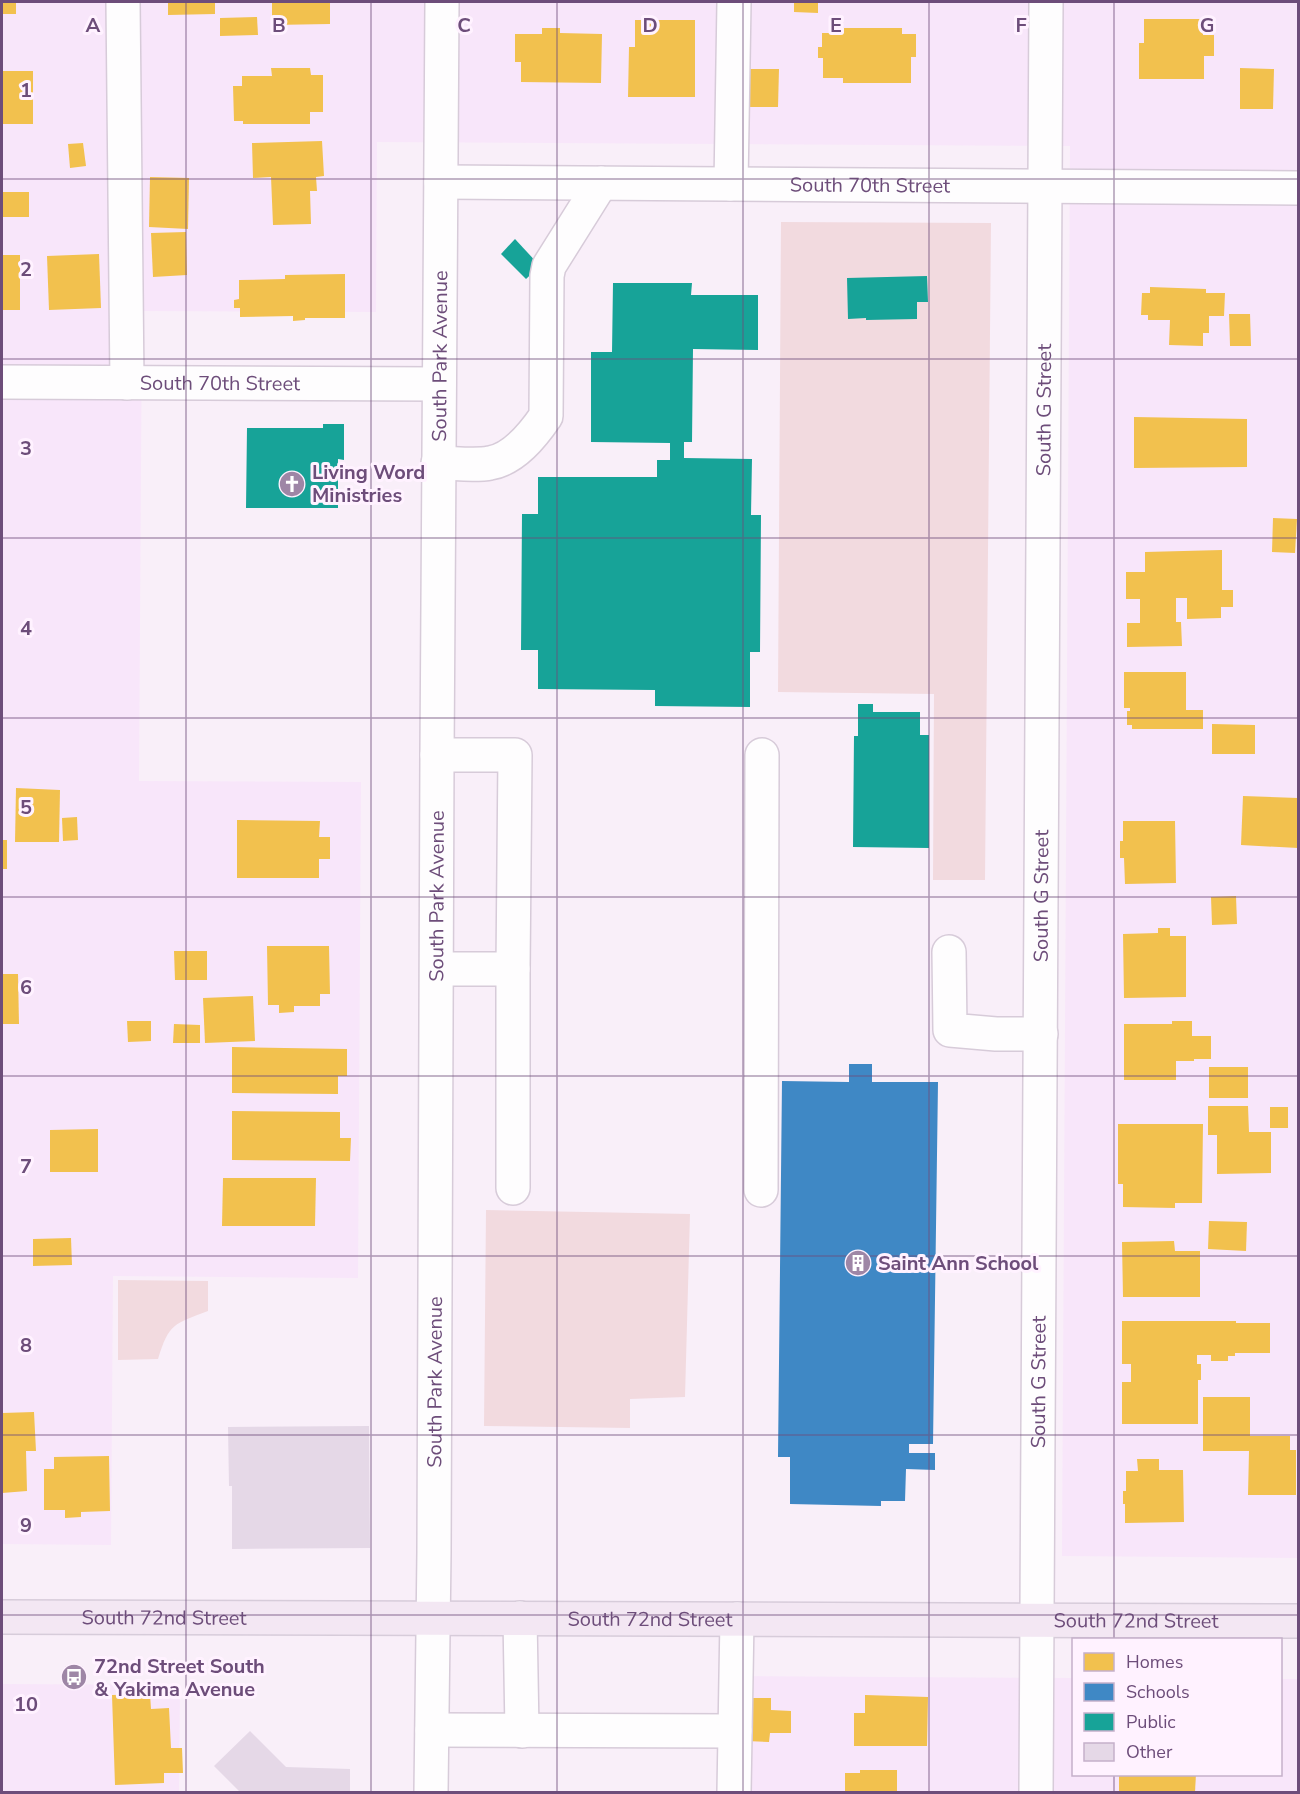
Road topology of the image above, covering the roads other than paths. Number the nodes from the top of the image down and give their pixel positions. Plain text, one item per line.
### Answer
1 (123, 2) edge
2 (442, 2) edge
3 (734, 2) edge
4 (1046, 2) edge
5 (441, 182) junction
6 (601, 183) junction
7 (731, 184) junction
8 (1046, 186) junction
9 (1299, 188) edge
10 (2, 382) edge
11 (127, 383) junction
12 (439, 384) junction
13 (438, 463) junction
14 (437, 754) junction
15 (762, 755) dead end
16 (949, 952) dead end
17 (437, 969) junction
18 (513, 969) junction
19 (1041, 1034) junction
20 (513, 1188) dead end
21 (761, 1190) dead end
22 (2, 1617) edge
23 (432, 1618) junction
24 (520, 1618) junction
25 (737, 1619) junction
26 (1038, 1620) junction
27 (1299, 1621) edge
28 (432, 1730) junction
29 (522, 1731) junction
30 (735, 1731) junction
31 (431, 1792) edge
32 (734, 1792) edge
33 (1036, 1792) edge

1 - 11 street
2 - 5 street, South Park Avenue
3 - 7 street
4 - 8 street, South G Street
5 - 6 street, South 70th Street
5 - 12 street, South Park Avenue
6 - 7 street, South 70th Street
6 - 13 street
7 - 8 street, South 70th Street
8 - 9 street, South 70th Street
8 - 19 street, South G Street
10 - 11 street, South 70th Street
11 - 12 street, South 70th Street
12 - 13 street, South Park Avenue
13 - 14 street, South Park Avenue
14 - 17 street, South Park Avenue
14 - 18 street
15 - 21 street
16 - 19 street
17 - 18 street
17 - 23 street, South Park Avenue
18 - 20 street
19 - 26 street, South G Street
22 - 23 main road, South 72nd Street
23 - 24 main road, South 72nd Street
23 - 28 street, South Park Avenue
24 - 25 main road, South 72nd Street
24 - 29 street
25 - 26 main road, South 72nd Street
25 - 30 street
26 - 27 main road, South 72nd Street
26 - 33 street, South G Street
28 - 29 street
28 - 31 street, South Park Avenue
29 - 30 street
30 - 32 street

